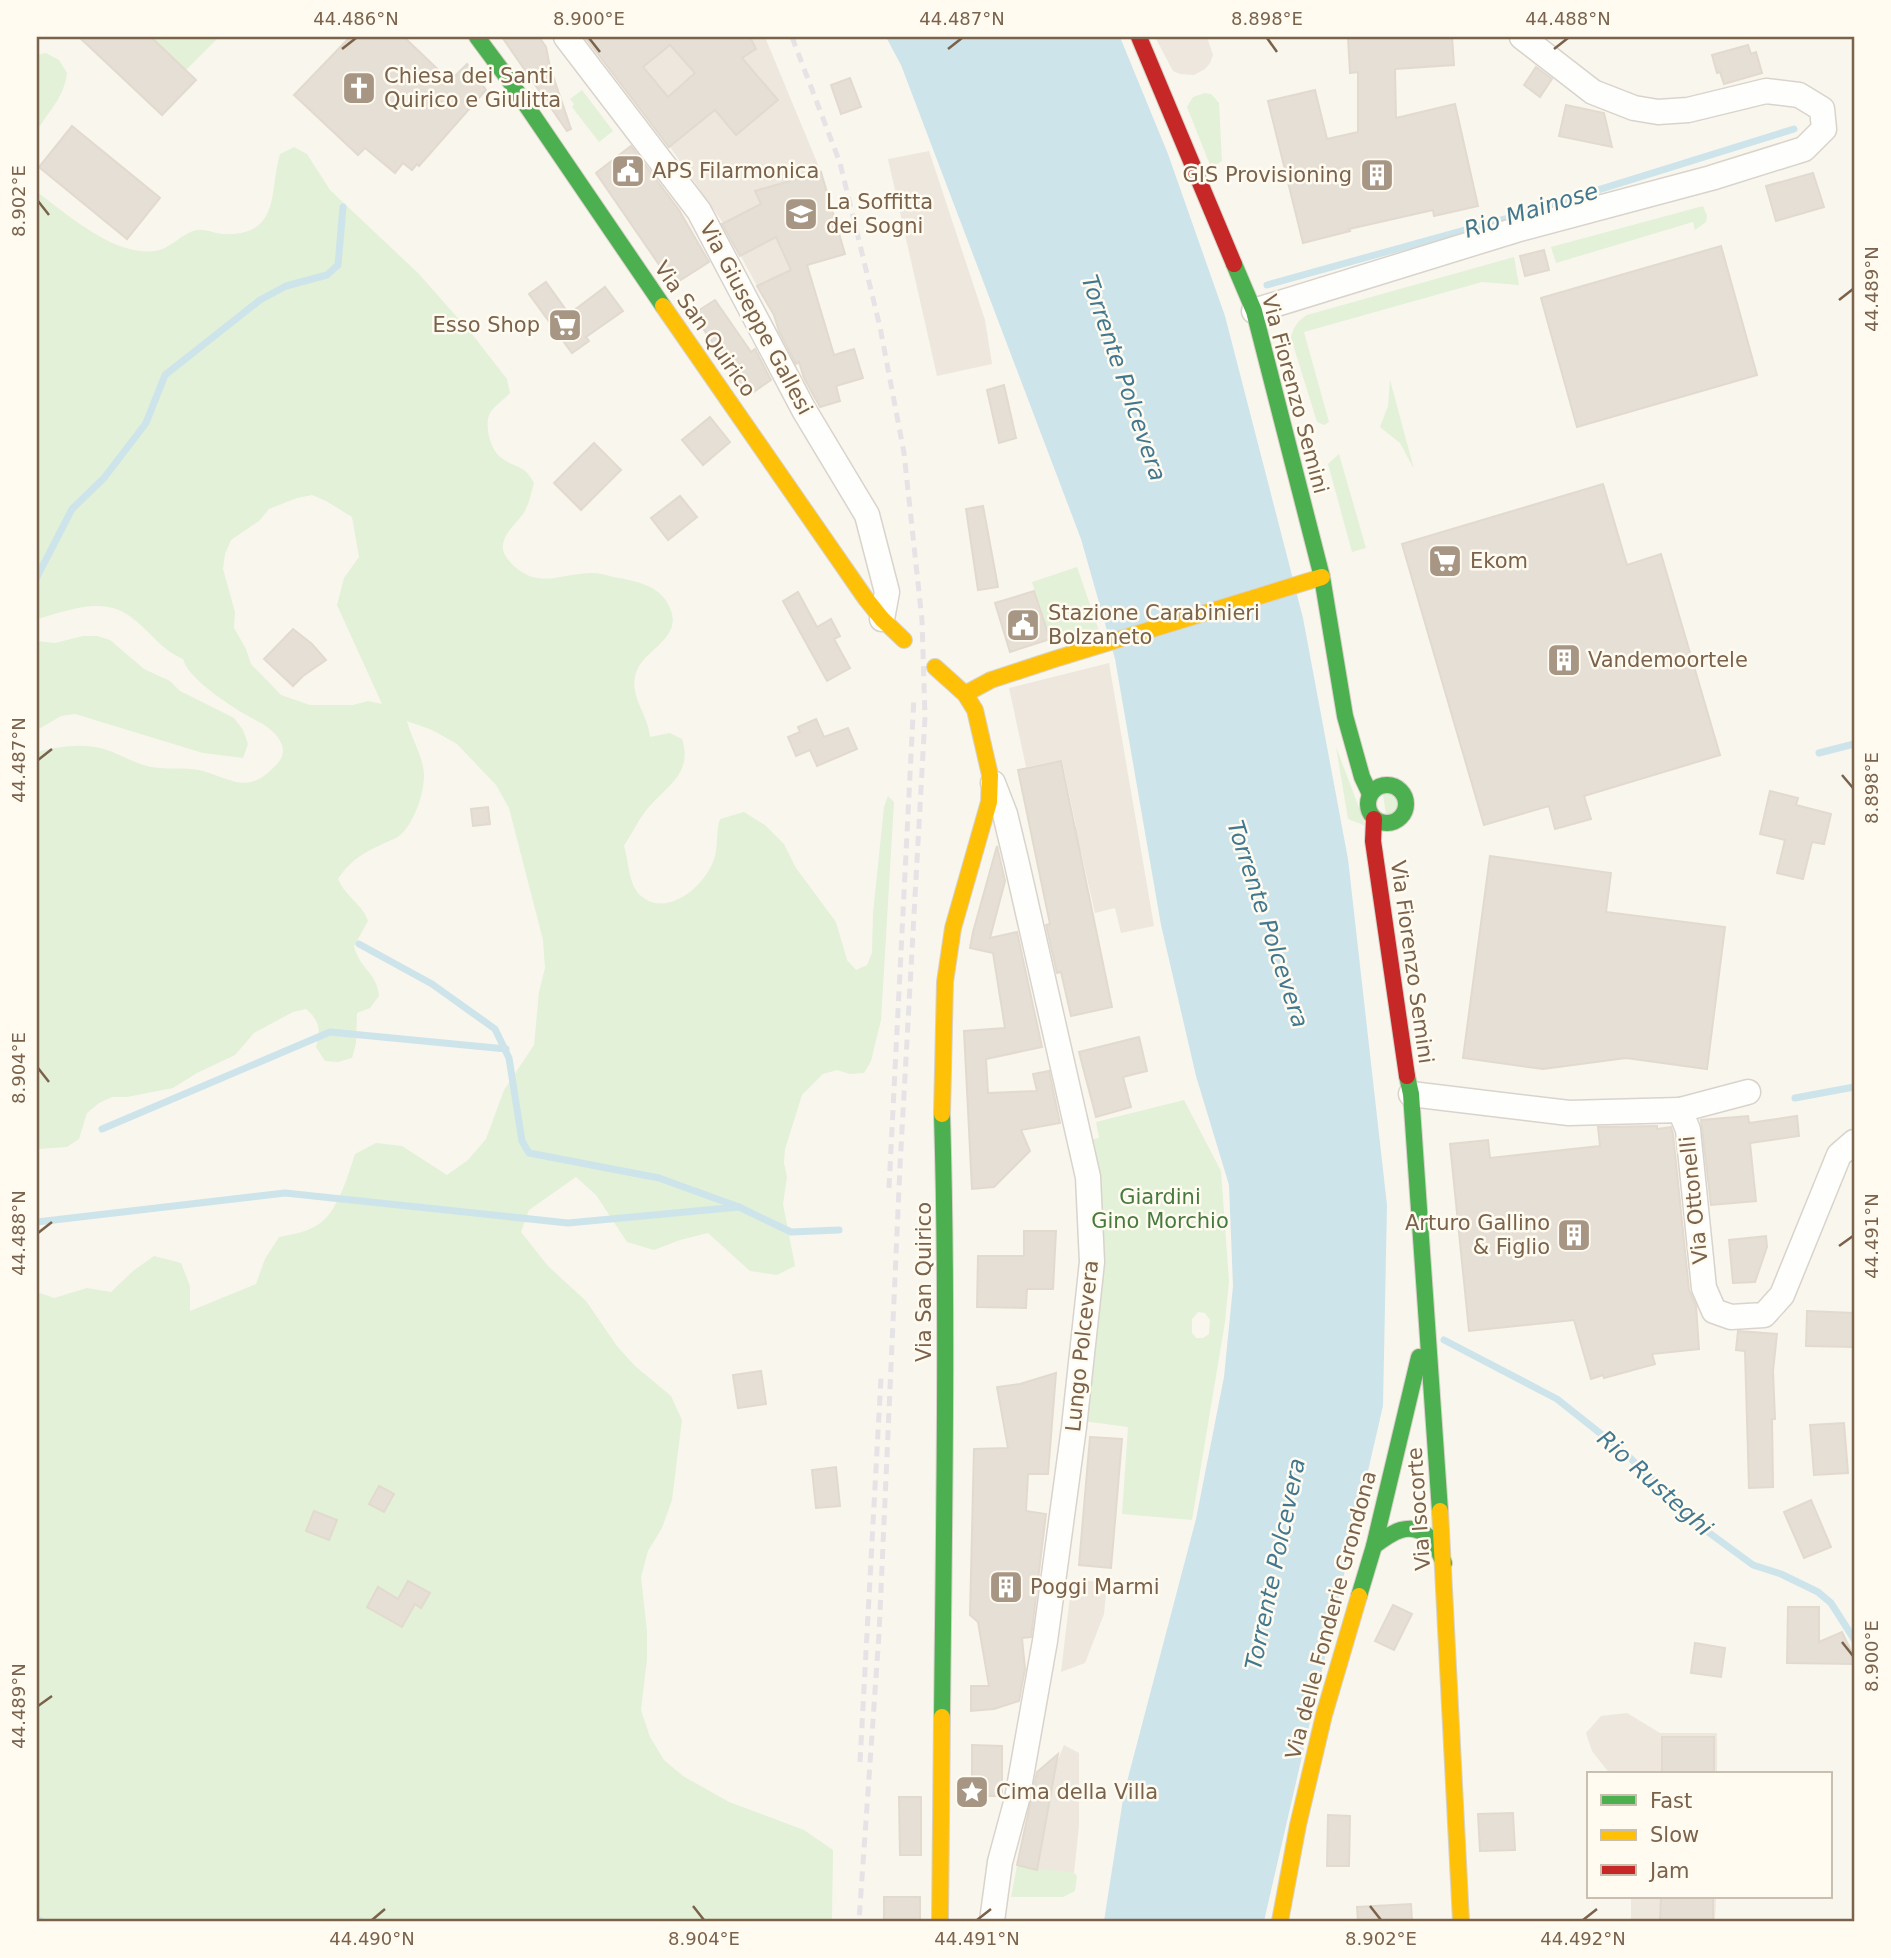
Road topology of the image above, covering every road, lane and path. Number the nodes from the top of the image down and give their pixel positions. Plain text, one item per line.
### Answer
1 (477, 37) edge
2 (1139, 37) edge
3 (1522, 37) edge
4 (567, 41) edge
5 (1254, 311) junction
6 (1322, 578) junction
7 (882, 619) junction
8 (904, 640) dead end
9 (935, 667) dead end
10 (965, 694) junction
11 (990, 775) junction
12 (1374, 791) junction
13 (1377, 826) junction
14 (1748, 1092) dead end
15 (1411, 1094) junction
16 (1680, 1110) junction
17 (1854, 1142) edge
18 (1428, 1321) junction
19 (1374, 1546) junction
20 (1444, 1563) junction
21 (940, 1921) edge
22 (992, 1921) edge
23 (1280, 1921) edge
24 (1461, 1921) edge

1 - 7 main road, Via San Quirico
2 - 5 main road, Via Fiorenzo Semini
3 - 5 street
4 - 7 street, Via Giuseppe Gallesi
5 - 6 main road, Via Fiorenzo Semini
6 - 10 main road
6 - 12 main road, Via Fiorenzo Semini
7 - 8 main road, Via San Quirico
9 - 10 main road, Via San Quirico
10 - 11 main road, Via San Quirico
11 - 21 main road, Via San Quirico
11 - 22 street, Lungo Polcevera
12 - 13 main road, Via Fiorenzo Semini
12 - 13 main road, Via Fiorenzo Semini
13 - 15 main road, Via Fiorenzo Semini
14 - 16 street
15 - 16 street, Via Ottonelli
15 - 18 main road, Via Isocorte
16 - 17 street, Via Ottonelli
18 - 19 main road, Via delle Fonderie Grondona
18 - 20 main road, Via Isocorte
19 - 20 main road
19 - 23 main road, Via delle Fonderie Grondona
20 - 24 main road, Via Isocorte

